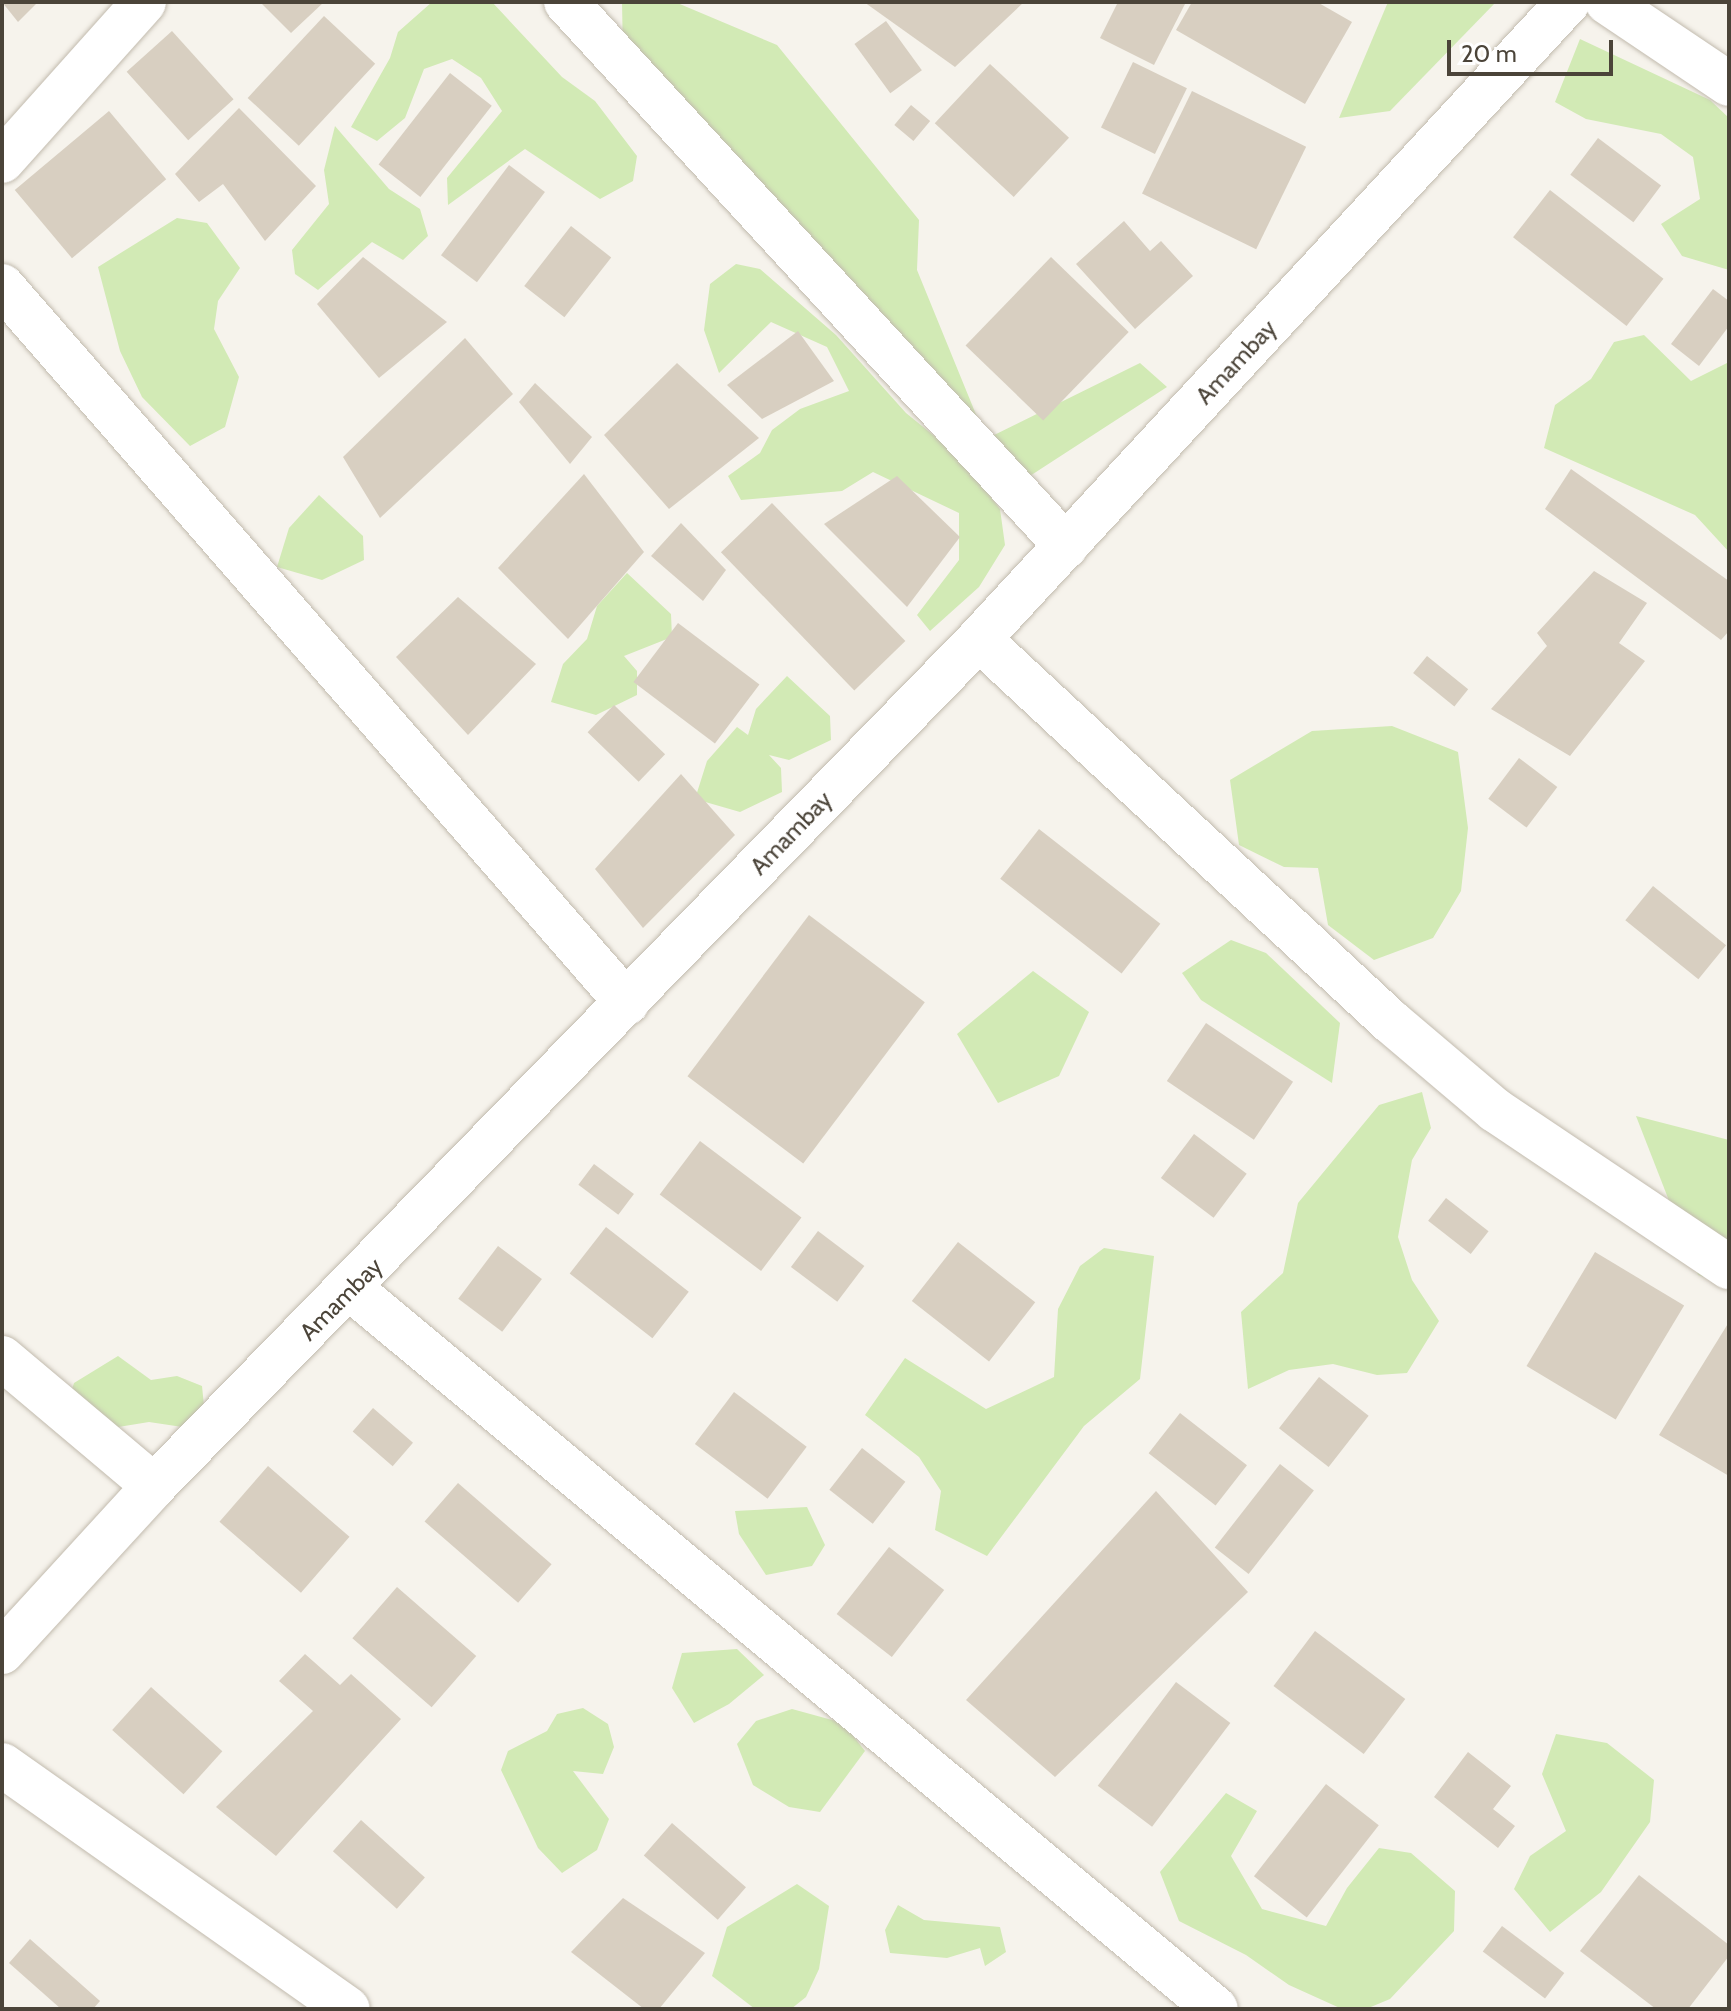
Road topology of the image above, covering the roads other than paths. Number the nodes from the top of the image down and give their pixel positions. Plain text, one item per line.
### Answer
1 (144, 2) edge
2 (566, 2) edge
3 (1568, 2) edge
4 (1607, 2) edge
5 (1729, 84) edge
6 (2, 161) edge
7 (2, 286) edge
8 (1066, 546) junction
9 (979, 639) junction
10 (627, 1003) junction
11 (1729, 1267) edge
12 (351, 1289) junction
13 (2, 1358) edge
14 (154, 1486) junction
15 (2, 1652) edge
16 (2, 1765) edge
17 (348, 2009) edge
18 (1216, 2009) edge

1 - 6 street
2 - 8 street
3 - 8 street, Amambay
4 - 5 street
7 - 10 street
8 - 9 street, Amambay
9 - 10 street, Amambay
9 - 11 street
10 - 12 street, Amambay
12 - 14 street, Amambay
12 - 18 street
13 - 14 street
14 - 15 street, Amambay
16 - 17 street

